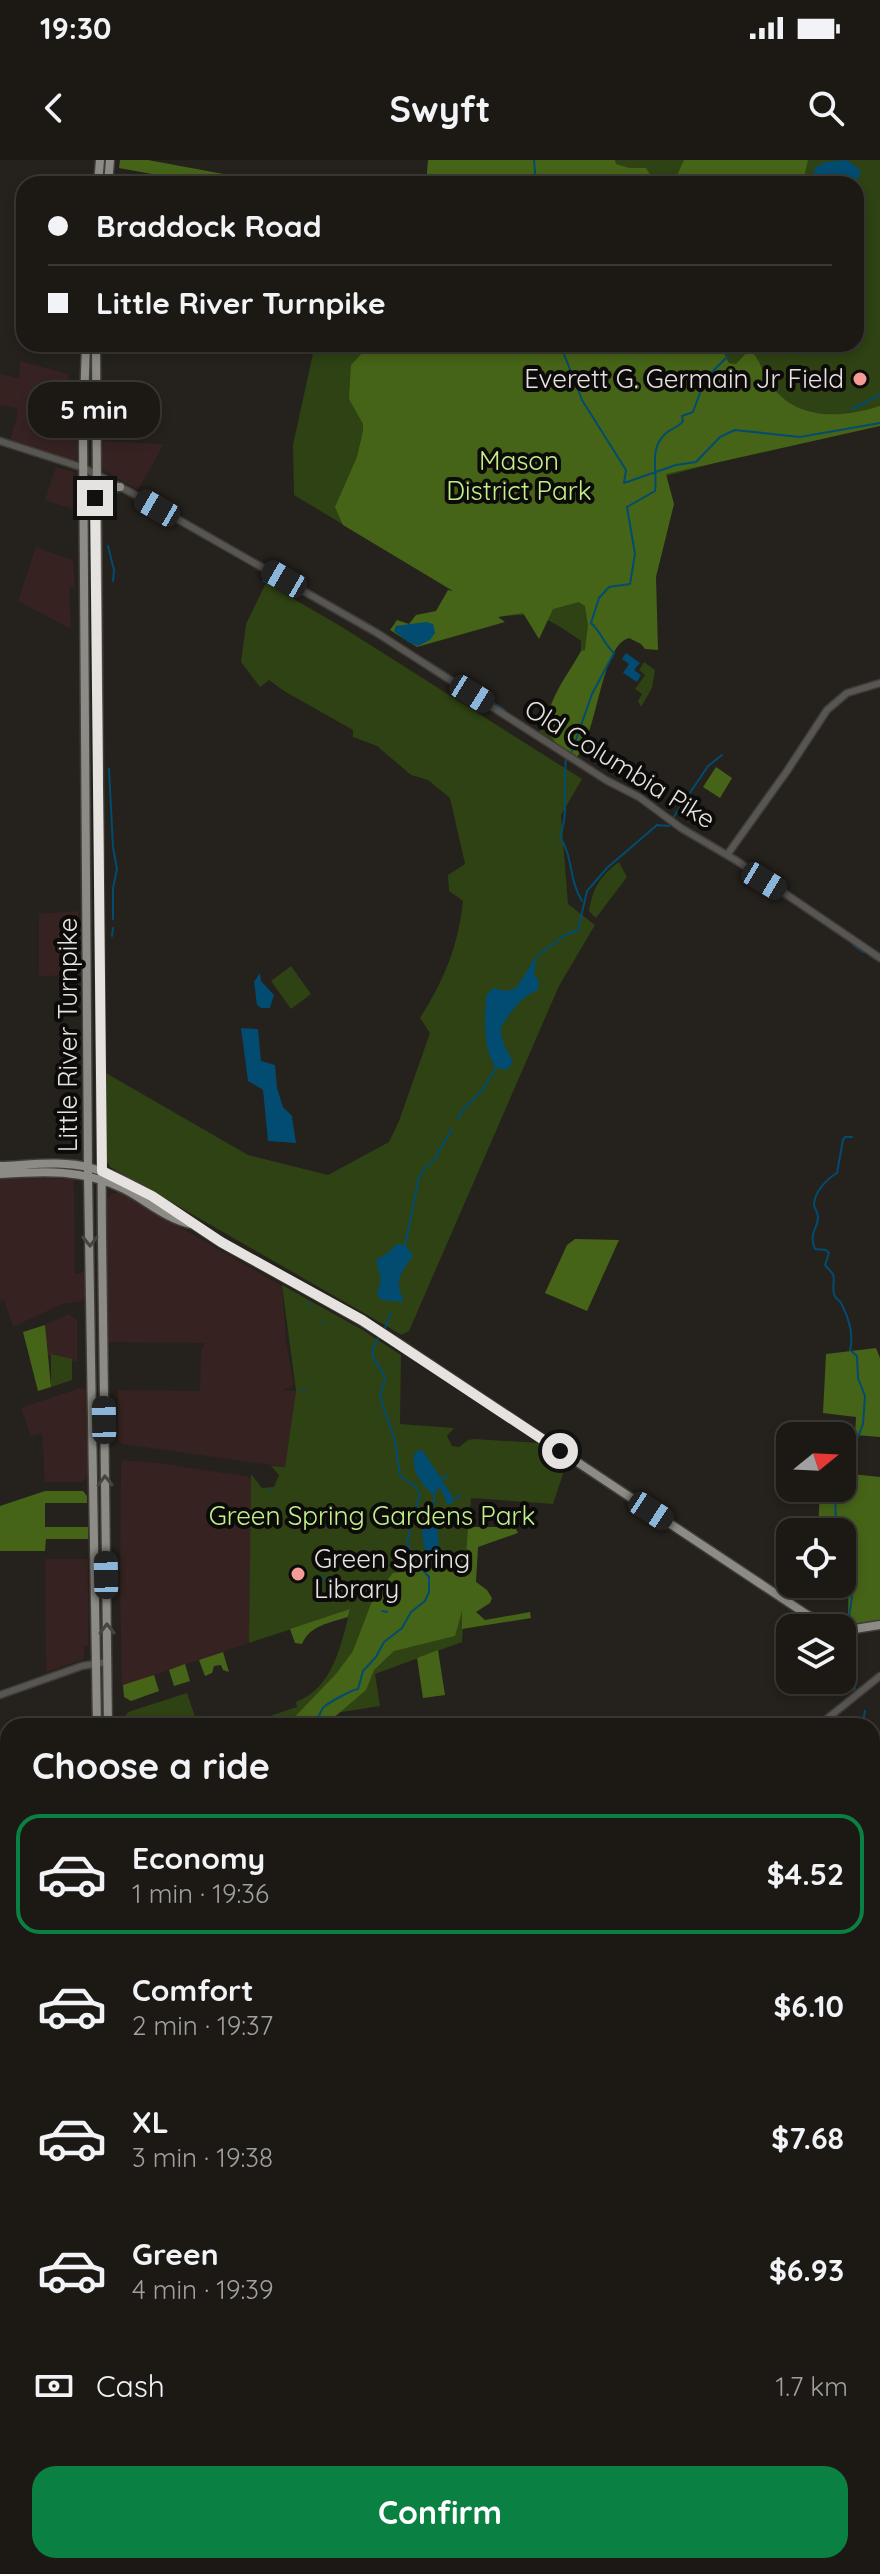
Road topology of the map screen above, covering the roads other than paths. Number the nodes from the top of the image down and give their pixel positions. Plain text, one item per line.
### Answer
1 (86, 352) edge
2 (96, 352) edge
3 (0, 441) edge
4 (84, 468) junction
5 (95, 473) junction
6 (120, 487) junction
7 (95, 498) junction
8 (880, 683) edge
9 (727, 855) junction
10 (880, 958) edge
11 (0, 1166) edge
12 (88, 1171) junction
13 (0, 1174) edge
14 (102, 1175) junction
15 (130, 1193) junction
16 (102, 1209) junction
17 (192, 1224) junction
18 (806, 1614) edge
19 (880, 1625) edge
20 (856, 1629) edge
21 (107, 1662) junction
22 (96, 1663) junction
23 (880, 1676) edge
24 (0, 1695) edge
25 (97, 1718) edge
26 (108, 1718) edge
27 (828, 1718) edge

1 - 4 main road, Little River Turnpike
2 - 5 main road, Little River Turnpike
3 - 4 street, Old Columbia Pike
4 - 5 street, Old Columbia Pike
4 - 12 main road, Little River Turnpike
5 - 6 street, Old Columbia Pike
5 - 7 main road, Little River Turnpike
6 - 7 main road
6 - 9 street, Old Columbia Pike
7 - 14 main road, Little River Turnpike
8 - 9 street
9 - 10 street, Old Columbia Pike
11 - 12 main road
12 - 13 main road
12 - 14 main road
12 -> 22 main road, Little River Turnpike
14 - 15 main road
14 - 16 main road, Little River Turnpike
14 - 17 main road
15 - 16 main road
15 - 17 main road
21 -> 16 main road, Little River Turnpike
17 - 18 main road
19 - 20 main road
21 - 22 street
21 - 26 main road, Little River Turnpike
22 - 24 street
22 - 25 main road, Little River Turnpike
23 - 27 street

